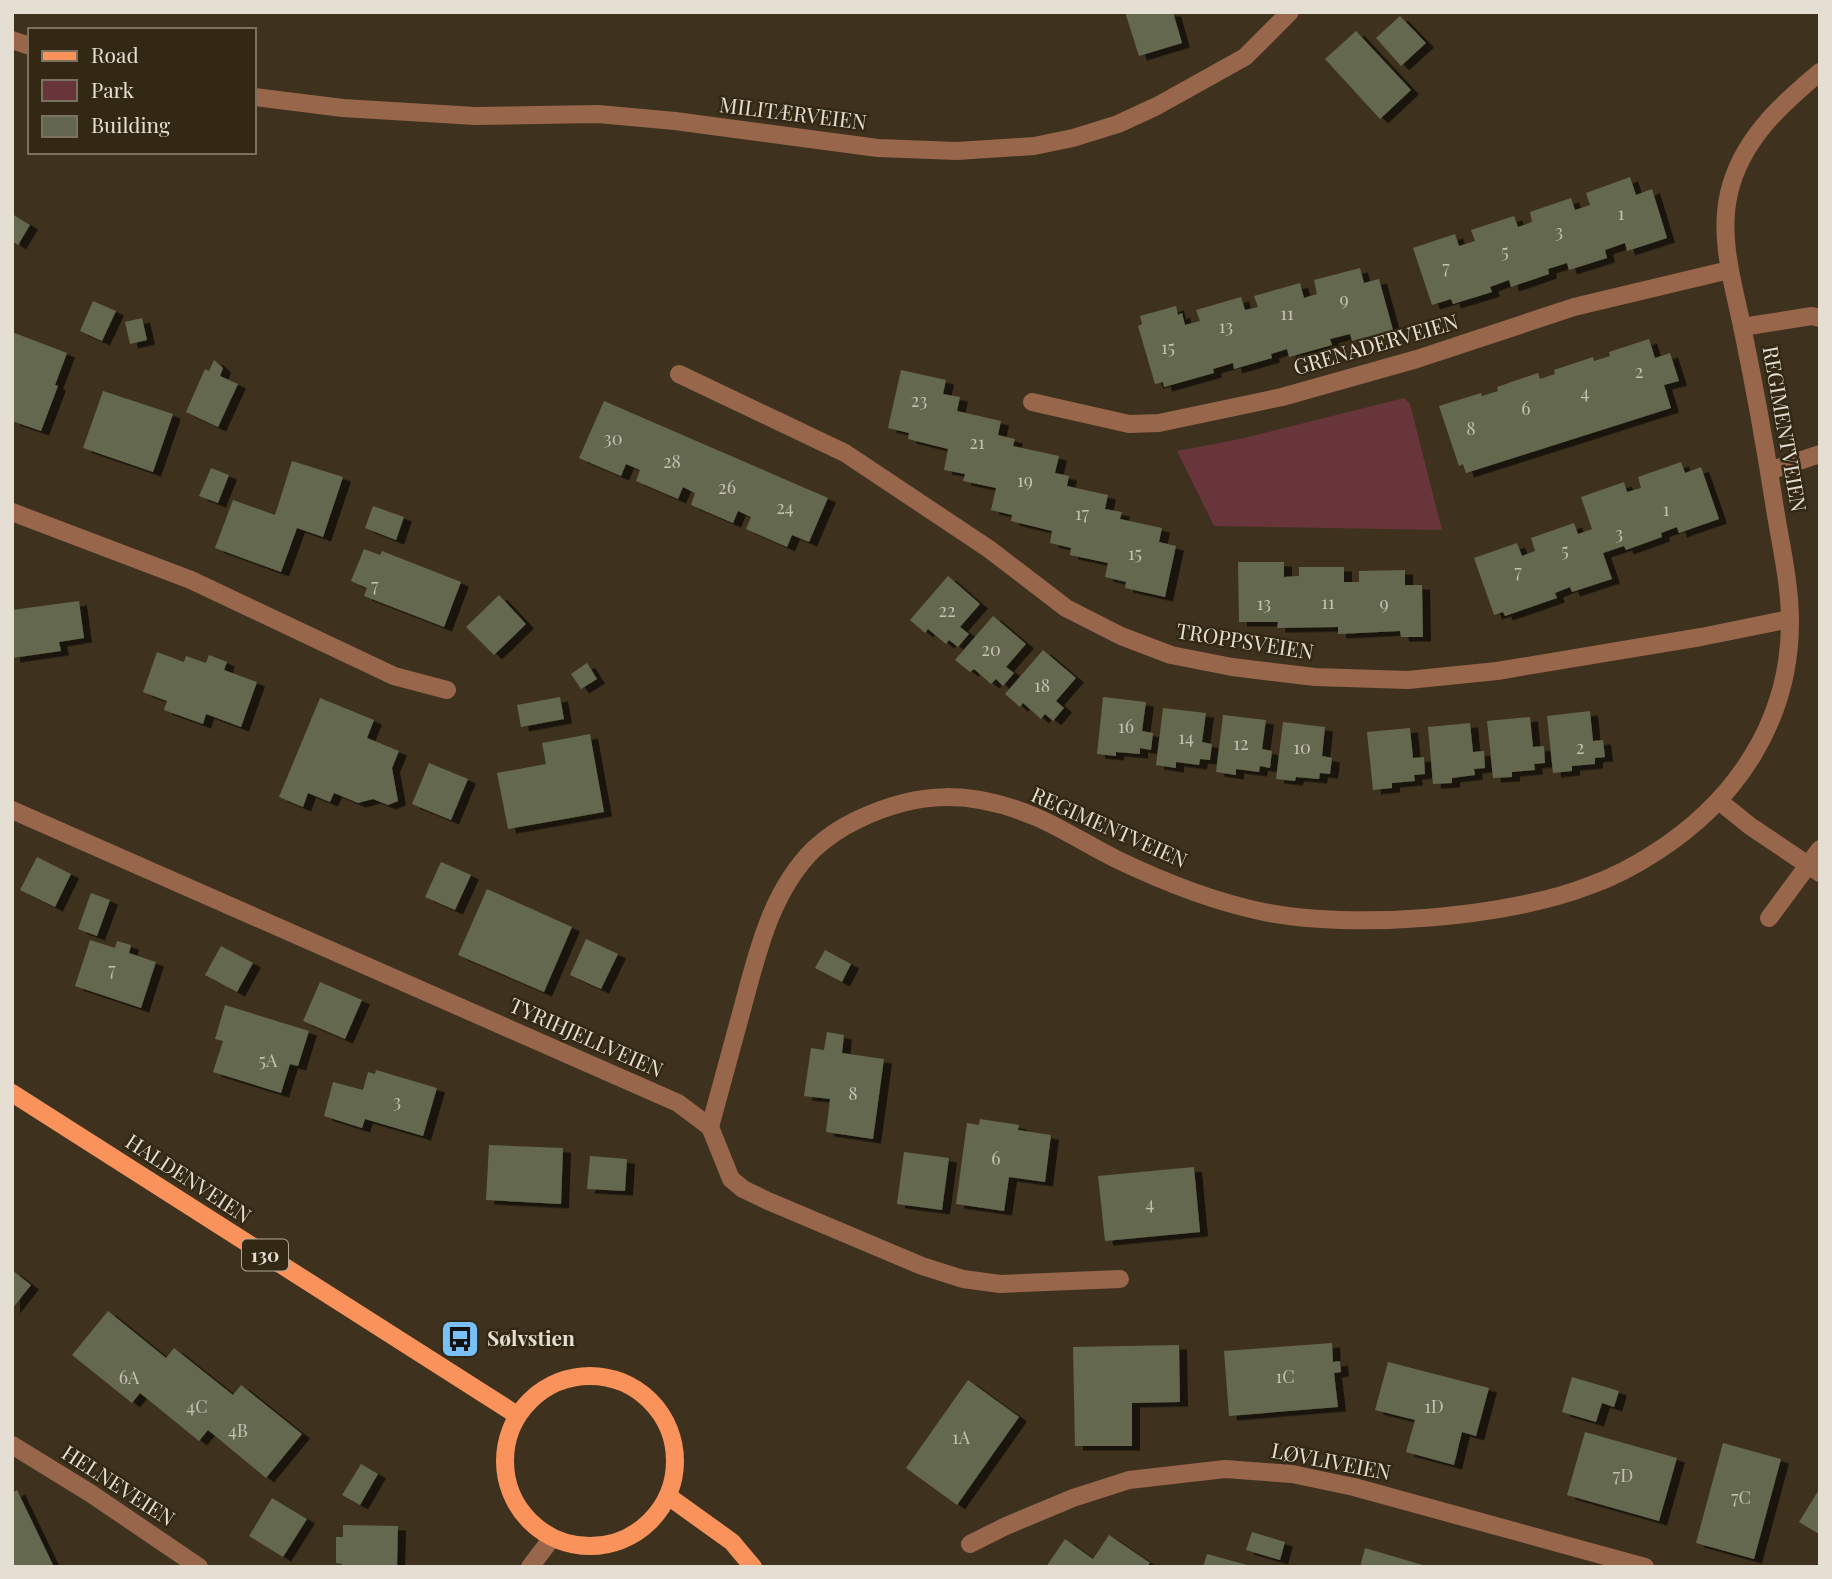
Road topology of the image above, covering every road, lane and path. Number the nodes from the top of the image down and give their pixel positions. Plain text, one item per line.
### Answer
1 (1290, 12) edge
2 (1820, 72) edge
3 (256, 97) edge
4 (1729, 270) junction
5 (1820, 318) edge
6 (1742, 327) junction
7 (679, 374) dead end
8 (1032, 402) dead end
9 (1820, 454) edge
10 (1769, 471) junction
11 (12, 512) edge
12 (1790, 619) junction
13 (447, 690) dead end
14 (1719, 801) junction
15 (12, 810) edge
16 (1820, 849) edge
17 (1814, 869) edge
18 (1769, 918) dead end
19 (12, 1093) edge
20 (710, 1127) junction
21 (1120, 1279) dead end
22 (517, 1415) junction
23 (12, 1445) edge
24 (668, 1496) junction
25 (552, 1538) junction
26 (970, 1544) dead end
27 (199, 1567) edge
28 (530, 1567) edge
29 (753, 1567) edge
30 (1645, 1567) edge

1 - 3 street, MILITÆRVEIEN
2 - 4 street, REGIMENTVEIEN
4 - 6 street, REGIMENTVEIEN
4 - 8 street, GRENADERVEIEN
5 - 6 street
6 - 10 street, REGIMENTVEIEN
7 - 12 street, TROPPSVEIEN
9 - 10 street
10 - 12 street, REGIMENTVEIEN
11 - 13 street
12 - 14 street, REGIMENTVEIEN
14 - 17 street
14 - 20 street, REGIMENTVEIEN
15 - 20 street, TYRIHJELLVEIEN
16 - 17 street
17 - 18 street
19 - 22 main road, HALDENVEIEN / 130
20 - 21 street
22 - 24 main road
22 - 25 main road
23 - 27 street, HELNEVEIEN
24 - 25 main road
24 - 29 main road
25 - 28 street
26 - 30 street, LØVLIVEIEN

